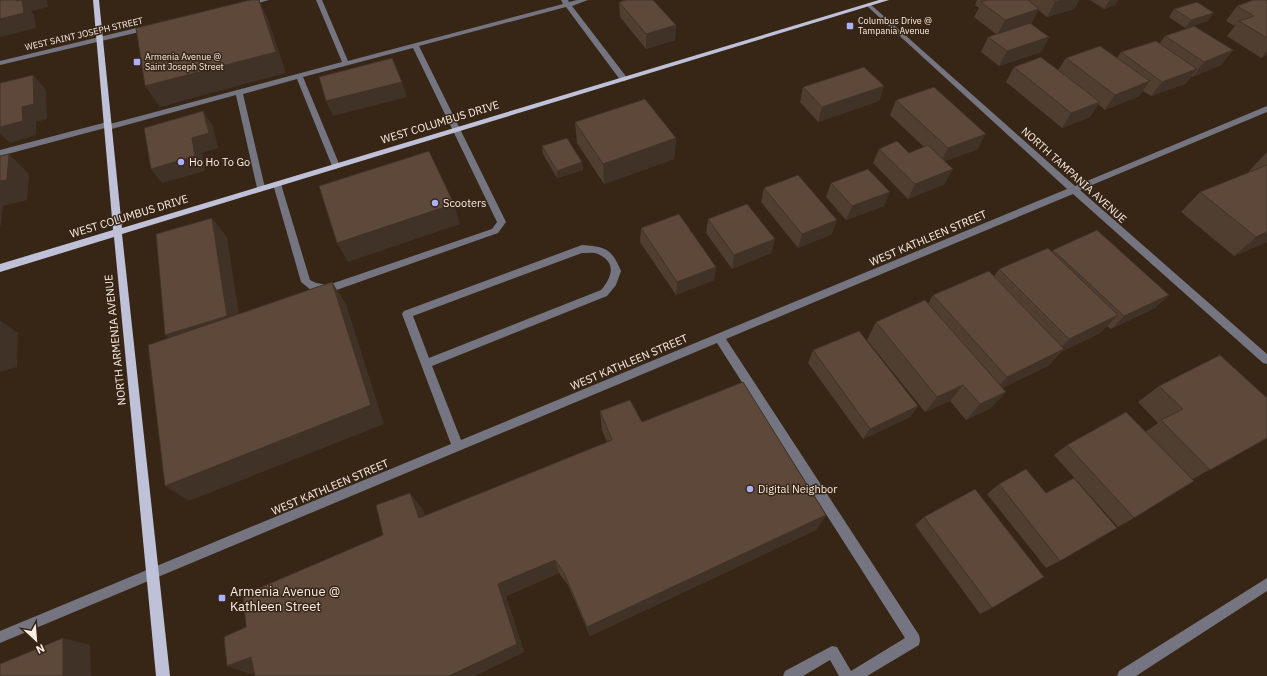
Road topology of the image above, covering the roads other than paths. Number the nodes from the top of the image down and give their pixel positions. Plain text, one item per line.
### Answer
1 (96, 0) edge
2 (266, 0) edge
3 (319, 0) edge
4 (585, 0) edge
5 (886, 0) edge
6 (566, 2) edge
7 (243, 5) edge
8 (869, 5) junction
9 (158, 25) edge
10 (99, 39) junction
11 (415, 45) junction
12 (0, 63) edge
13 (346, 64) junction
14 (299, 76) junction
15 (624, 79) junction
16 (239, 92) junction
17 (1267, 109) edge
18 (108, 126) junction
19 (457, 129) junction
20 (0, 153) edge
21 (336, 166) junction
22 (277, 184) junction
23 (261, 188) junction
24 (1074, 190) junction
25 (117, 232) junction
26 (0, 268) edge
27 (720, 338) junction
28 (1267, 360) edge
29 (426, 364) junction
30 (458, 447) junction
31 (154, 574) junction
32 (1267, 584) edge
33 (0, 637) edge
34 (163, 676) edge
35 (790, 676) edge
36 (847, 676) edge
37 (856, 676) edge
38 (1124, 676) edge

1 - 10 main road, NORTH ARMENIA AVENUE
2 - 7 street
3 - 13 street
4 - 6 street
5 - 8 main road, WEST COLUMBUS DRIVE
6 - 11 street
6 - 15 street
8 - 15 main road, WEST COLUMBUS DRIVE
8 - 24 street, NORTH TAMPANIA AVENUE
9 - 10 street, WEST SAINT JOSEPH STREET
10 - 12 street, WEST SAINT JOSEPH STREET
10 - 18 main road, NORTH ARMENIA AVENUE
11 - 13 street
11 - 19 street
13 - 14 street
14 - 16 street
14 - 21 street
15 - 19 main road, WEST COLUMBUS DRIVE
16 - 18 street
16 - 23 street
17 - 24 street, WEST KATHLEEN STREET
18 - 20 street
18 - 25 main road, NORTH ARMENIA AVENUE
19 - 21 main road, WEST COLUMBUS DRIVE
19 - 22 street
21 - 22 main road, WEST COLUMBUS DRIVE
22 - 23 main road, WEST COLUMBUS DRIVE
23 - 25 main road, WEST COLUMBUS DRIVE
24 - 27 street, WEST KATHLEEN STREET
24 - 28 street, NORTH TAMPANIA AVENUE
25 - 26 main road, WEST COLUMBUS DRIVE
25 - 31 main road, NORTH ARMENIA AVENUE
27 - 30 street, WEST KATHLEEN STREET
27 - 37 street
29 - 29 street
29 - 30 street
30 - 31 street, WEST KATHLEEN STREET
31 - 33 street, WEST KATHLEEN STREET
31 - 34 main road, NORTH ARMENIA AVENUE
32 - 38 street
35 - 36 street

